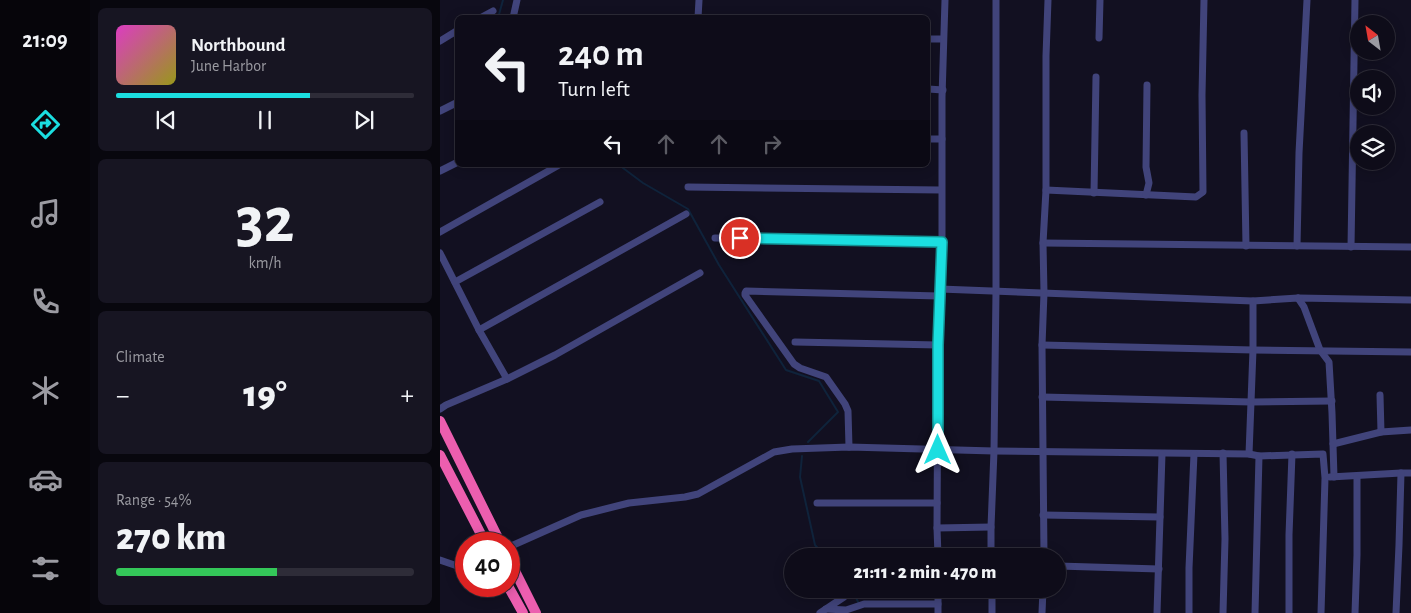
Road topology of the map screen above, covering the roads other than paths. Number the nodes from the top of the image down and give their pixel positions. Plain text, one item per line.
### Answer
1 (517, 0) edge
2 (699, 0) edge
3 (945, 0) edge
4 (996, 0) edge
5 (1048, 0) edge
6 (1100, 0) edge
7 (1204, 0) edge
8 (1307, 0) edge
9 (1355, 0) edge
10 (493, 11) dead end
11 (486, 15) edge
12 (514, 15) edge
13 (698, 15) edge
14 (455, 32) edge
15 (1099, 38) dead end
16 (930, 39) edge
17 (944, 39) junction
18 (440, 41) edge
19 (1096, 77) dead end
20 (1146, 85) dead end
21 (930, 89) edge
22 (942, 90) junction
23 (455, 104) edge
24 (440, 111) edge
25 (1244, 133) dead end
26 (930, 139) edge
27 (942, 139) junction
28 (455, 164) edge
29 (555, 167) edge
30 (440, 171) edge
31 (688, 187) dead end
32 (941, 190) junction
33 (1046, 190) junction
34 (1094, 193) junction
35 (1146, 195) junction
36 (600, 202) dead end
37 (686, 214) dead end
38 (440, 232) edge
39 (715, 238) dead end
40 (942, 242) junction
41 (1043, 243) junction
42 (1246, 246) junction
43 (1297, 246) junction
44 (1351, 246) junction
45 (1411, 247) edge
46 (440, 253) edge
47 (700, 273) dead end
48 (455, 282) junction
49 (996, 291) junction
50 (940, 292) junction
51 (1044, 293) junction
52 (1298, 298) junction
53 (1411, 300) edge
54 (1253, 301) junction
55 (479, 330) junction
56 (795, 342) dead end
57 (938, 345) junction
58 (1042, 346) junction
59 (1253, 350) junction
60 (1320, 350) junction
61 (1411, 352) edge
62 (507, 379) junction
63 (1380, 395) dead end
64 (1042, 397) junction
65 (1251, 402) junction
66 (1332, 402) junction
67 (440, 409) edge
68 (440, 421) edge
69 (1411, 430) edge
70 (1381, 432) junction
71 (1332, 444) junction
72 (849, 447) junction
73 (938, 450) junction
74 (994, 451) junction
75 (1044, 452) junction
76 (1162, 454) junction
77 (1194, 454) junction
78 (1223, 454) junction
79 (1249, 454) junction
80 (1292, 454) junction
81 (440, 455) edge
82 (1259, 456) junction
83 (1400, 473) junction
84 (1411, 473) edge
85 (1356, 476) junction
86 (1334, 477) junction
87 (1325, 478) junction
88 (818, 503) dead end
89 (937, 503) junction
90 (1043, 514) junction
91 (1160, 517) junction
92 (991, 527) junction
93 (937, 528) junction
94 (480, 532) edge
95 (495, 532) edge
96 (520, 542) edge
97 (938, 548) edge
98 (991, 548) edge
99 (1044, 548) edge
100 (440, 560) edge
101 (455, 565) edge
102 (1066, 566) edge
103 (1158, 569) junction
104 (520, 586) edge
105 (514, 597) edge
106 (842, 598) edge
107 (938, 598) edge
108 (992, 598) edge
109 (1043, 598) edge
110 (938, 604) junction
111 (823, 611) edge
112 (523, 613) edge
113 (536, 613) edge
114 (938, 613) edge
115 (992, 613) edge
116 (1042, 613) edge
117 (1157, 613) edge
118 (1189, 613) edge
119 (1223, 613) edge
120 (1255, 613) edge
121 (1290, 613) edge
122 (1321, 613) edge
123 (1355, 613) edge
124 (1396, 613) edge

1 - 12 street
2 - 13 street
3 - 17 street
4 - 49 street
5 - 33 street
6 - 15 street
7 - 35 street
8 - 43 street
9 - 44 street
10 - 11 street
14 - 18 street
16 - 17 street
17 - 22 street
19 - 34 street
20 - 35 street
21 - 22 street
22 - 27 street
23 - 24 street
25 - 42 street
26 - 27 street
27 - 32 street
28 - 30 street
29 - 38 street
31 - 32 street
32 - 40 street
33 - 34 street
33 - 41 street
34 - 35 street
36 - 48 street
37 - 55 street
39 - 40 street
40 - 50 street
41 - 42 street
41 - 51 street
42 - 43 street
43 - 44 street
44 - 45 street
46 - 48 street
47 - 62 street
48 - 55 street
49 - 50 street
49 - 51 street
49 - 74 street
50 - 57 street
50 - 72 street
51 - 54 street
51 - 58 street
52 - 53 street
52 - 54 street
52 - 60 street
54 - 59 street
55 - 62 street
56 - 57 street
57 - 73 street
58 - 59 street
58 - 64 street
59 - 60 street
59 - 65 street
60 - 61 street
60 - 66 street
62 - 67 street
63 - 70 street
64 - 65 street
64 - 75 street
65 - 66 street
65 - 79 street
66 - 71 street
68 - 95 highway
69 - 70 street
70 - 71 street
71 - 86 street
72 - 73 street
72 - 96 street
73 - 74 street
73 - 89 street
74 - 75 street
74 - 92 street
75 - 76 street
75 - 90 street
76 - 77 street
76 - 91 street
77 - 78 street
77 - 118 street
78 - 79 street
78 - 119 street
79 - 82 street
80 - 82 street
80 - 87 street
80 - 121 street
81 - 94 highway
82 - 120 street
83 - 84 street
83 - 85 street
83 - 124 street
85 - 86 street
85 - 123 street
86 - 87 street
87 - 122 street
88 - 89 street
89 - 93 street
90 - 91 street
90 - 99 street
91 - 103 street
92 - 93 street
92 - 98 street
93 - 97 street
100 - 101 street
102 - 103 street
103 - 117 street
104 - 113 highway
105 - 112 highway
106 - 111 street
107 - 110 street
108 - 115 street
109 - 116 street
110 - 111 street
110 - 114 street

